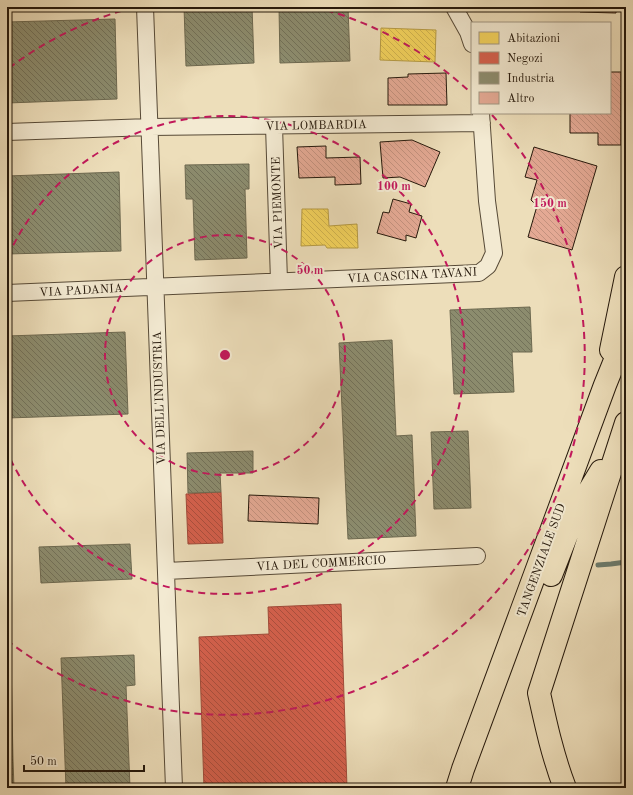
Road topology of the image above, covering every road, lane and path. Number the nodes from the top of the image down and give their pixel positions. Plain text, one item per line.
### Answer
1 (145, 7) edge
2 (454, 7) edge
3 (471, 41) edge
4 (481, 118) edge
5 (274, 126) junction
6 (150, 127) junction
7 (7, 132) edge
8 (626, 277) edge
9 (279, 281) junction
10 (155, 286) junction
11 (7, 293) edge
12 (626, 333) edge
13 (605, 385) junction
14 (624, 427) edge
15 (477, 556) dead end
16 (166, 571) junction
17 (492, 691) junction
18 (477, 734) junction
19 (174, 788) edge
20 (445, 788) edge
21 (458, 788) edge
22 (565, 788) edge

1 - 6 street, VIA DELL'INDUSTRIA
2 - 3 street
4 - 5 street, VIA LOMBARDIA
4 - 9 street, VIA CASCINA TAVANI
5 - 6 street, VIA LOMBARDIA
5 - 9 street, VIA PIEMONTE
6 - 7 street
6 - 10 street, VIA DELL'INDUSTRIA
8 - 13 highway
9 - 10 street, VIA CASCINA TAVANI
10 - 11 street, VIA PADANIA
10 - 16 street, VIA DELL'INDUSTRIA
12 - 13 highway, TANGENZIALE SUD
13 - 17 highway, TANGENZIALE SUD
14 - 17 highway
14 - 22 highway
15 - 16 street, VIA DEL COMMERCIO
16 - 19 street, VIA DELL'INDUSTRIA
17 - 18 highway, TANGENZIALE SUD
18 - 20 highway
18 - 21 highway, TANGENZIALE SUD

